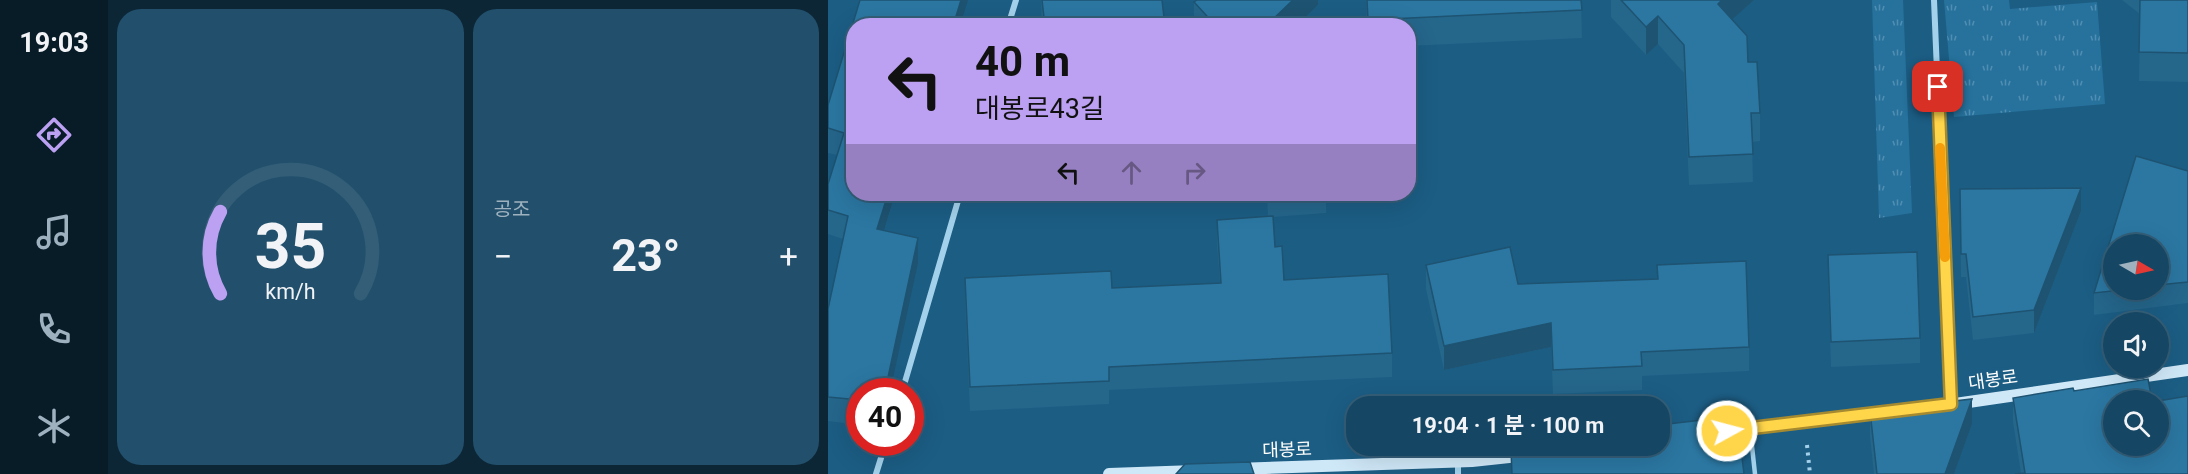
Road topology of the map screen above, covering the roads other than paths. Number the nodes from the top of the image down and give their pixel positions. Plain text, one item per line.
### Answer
1 (1016, 0) edge
2 (1934, 0) edge
3 (1010, 18) edge
4 (958, 201) edge
5 (2188, 370) edge
6 (906, 378) edge
7 (1946, 405) joint
8 (1895, 411) edge
9 (1750, 428) junction
10 (1716, 432) edge
11 (882, 456) edge
12 (1538, 456) edge
13 (1458, 468) edge
14 (1227, 470) edge
15 (1322, 470) edge
16 (1204, 471) edge
17 (876, 474) edge
18 (1109, 474) edge
19 (1755, 474) edge

1 - 3 street
2 - 7 street
4 - 6 street
5 - 7 street, 대봉로
8 - 9 street
9 - 10 street
9 - 19 lane
11 - 17 street
12 - 13 street, 대봉로
13 - 15 street, 대봉로
14 - 15 street, 대봉로
16 - 18 street

